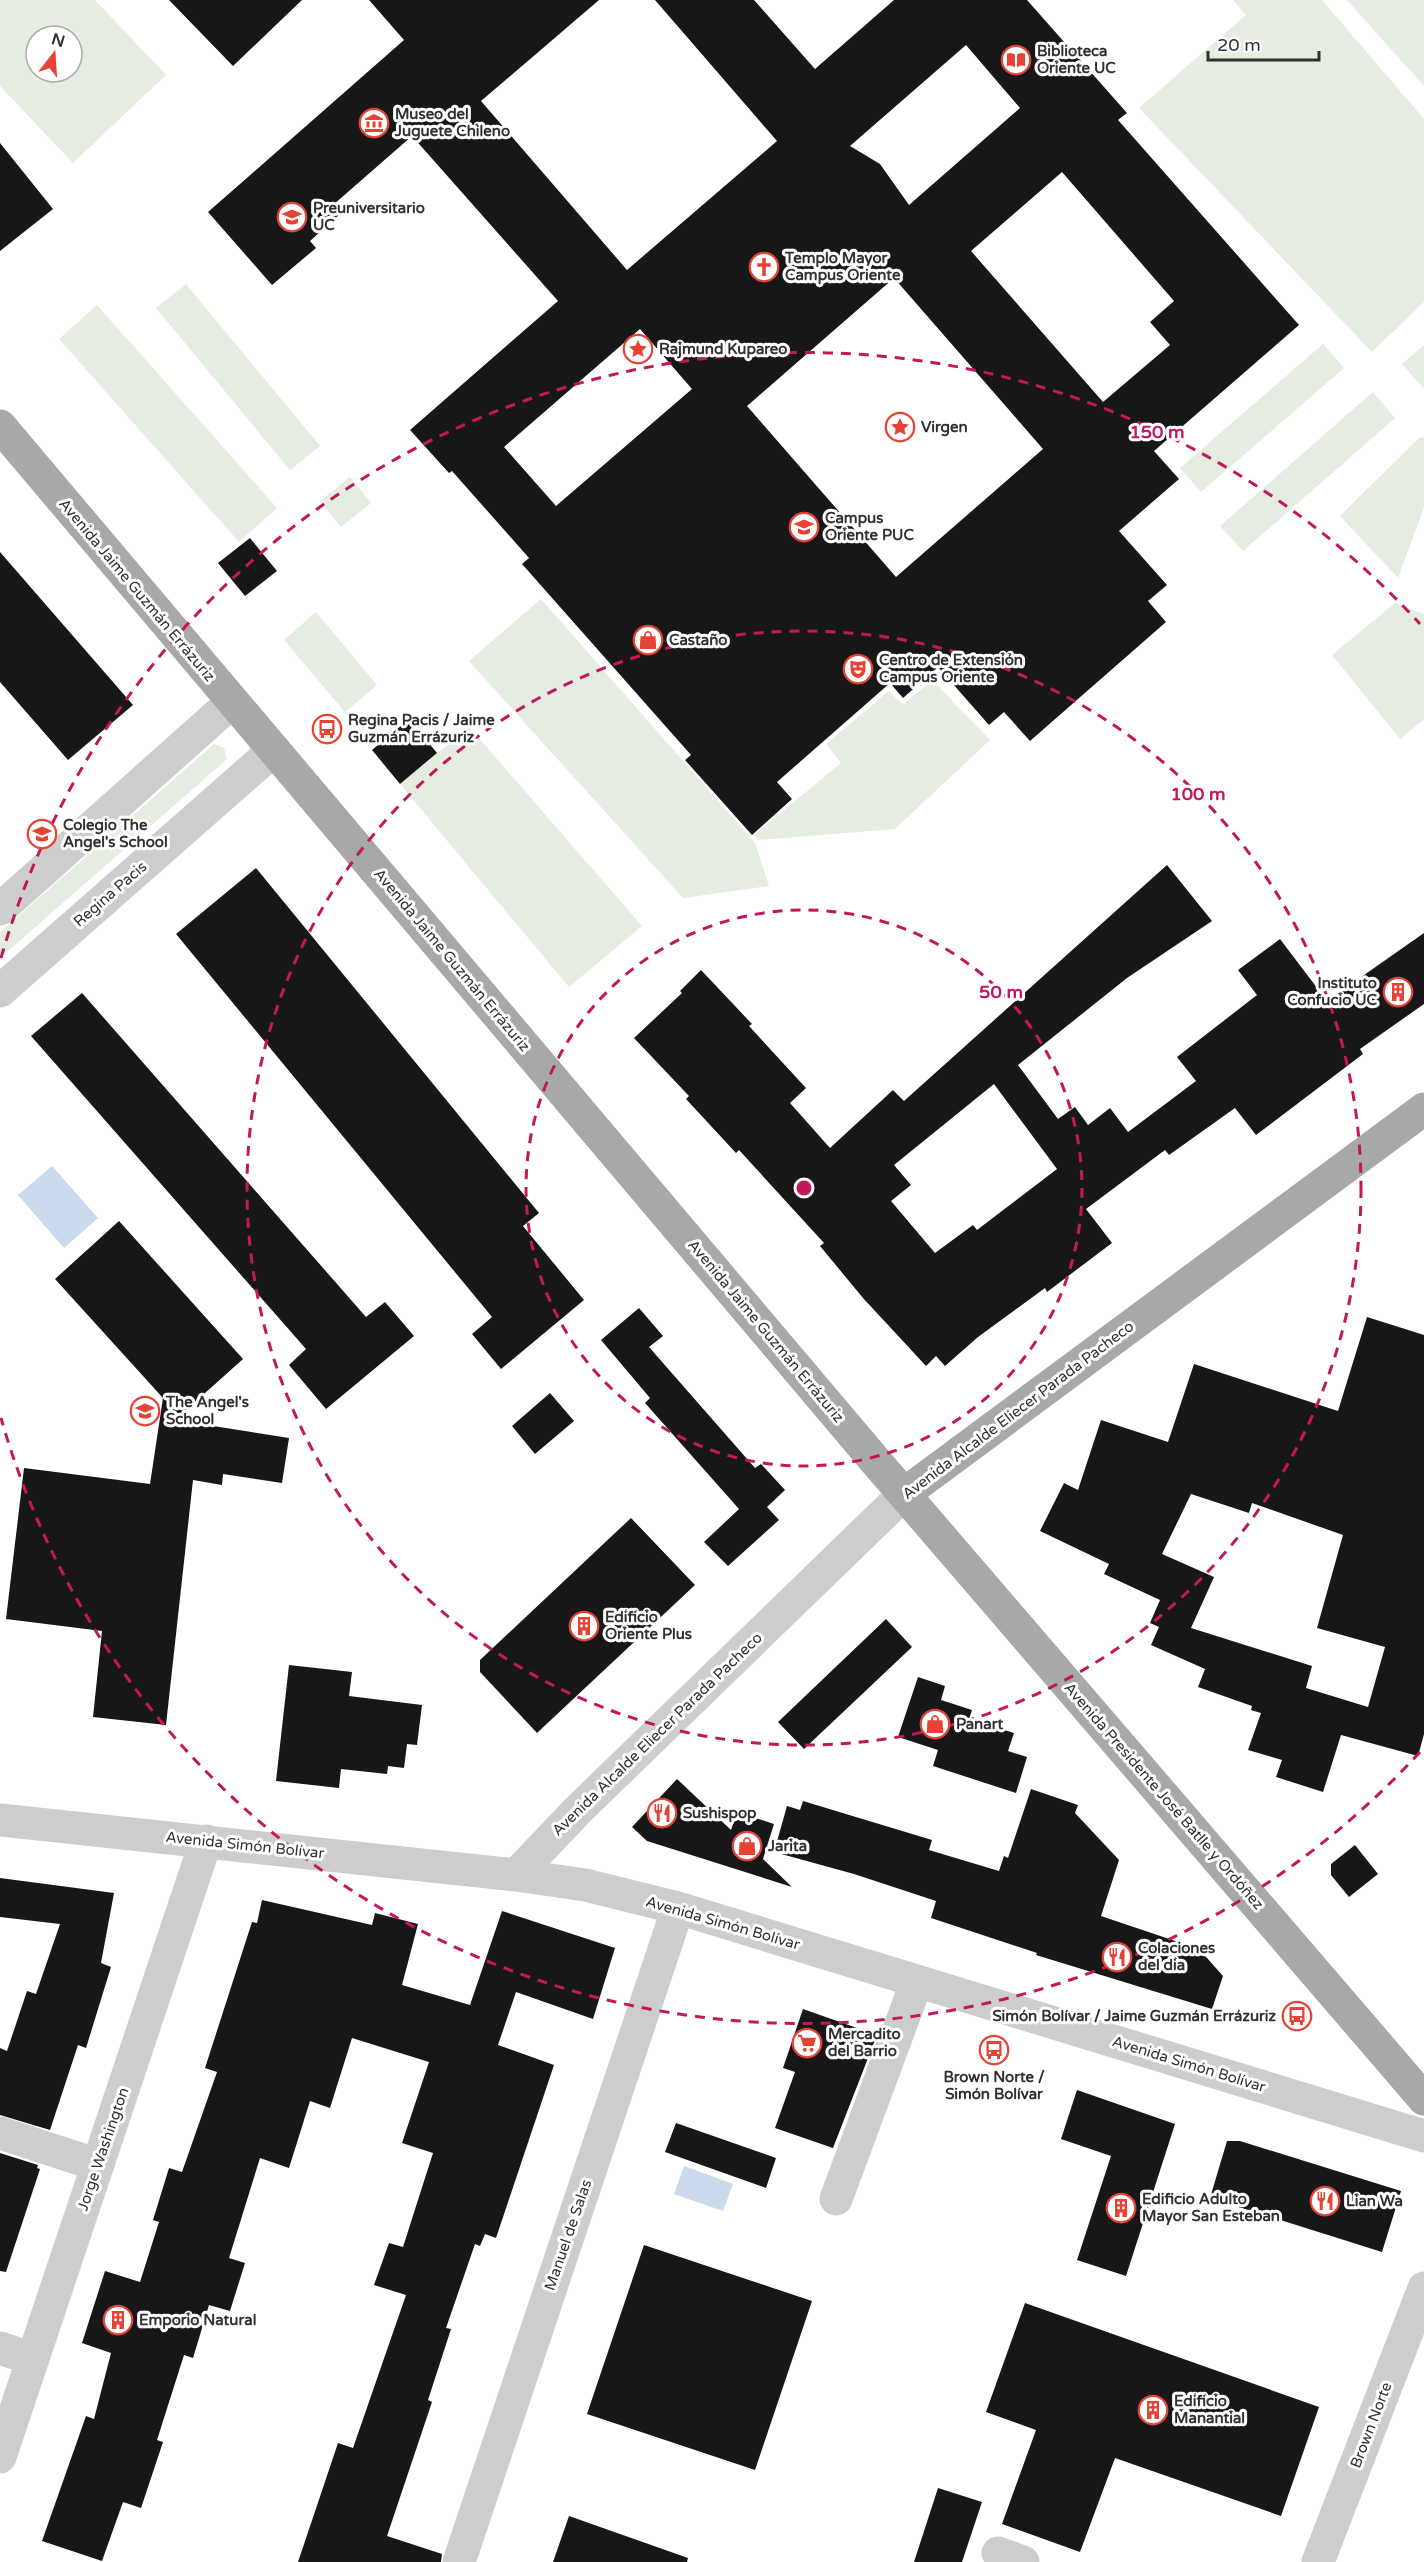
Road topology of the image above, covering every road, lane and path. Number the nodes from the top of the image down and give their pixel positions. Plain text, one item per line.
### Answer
1 (0, 426) edge
2 (231, 702) junction
3 (274, 750) junction
4 (0, 909) edge
5 (0, 991) edge
6 (1424, 1109) edge
7 (904, 1494) junction
8 (0, 1820) edge
9 (206, 1841) junction
10 (516, 1875) junction
11 (678, 1908) junction
12 (917, 1981) junction
13 (1424, 2099) edge
14 (0, 2133) edge
15 (1424, 2136) edge
16 (98, 2165) junction
17 (836, 2199) dead end
18 (1424, 2288) edge
19 (0, 2348) edge
20 (33, 2359) junction
21 (0, 2457) edge
22 (459, 2562) edge
23 (1318, 2562) edge

1 - 2 main road, Avenida Jaime Guzmán Errázuriz
2 - 3 main road, Avenida Jaime Guzmán Errázuriz
2 - 4 street
3 - 5 street, Regina Pacis
3 - 7 main road, Avenida Jaime Guzmán Errázuriz
6 - 7 main road, Avenida Alcalde Eliecer Parada Pacheco
7 - 10 street, Avenida Alcalde Eliecer Parada Pacheco
7 - 13 main road, Avenida Presidente José Batlle y Ordóñez
8 - 9 street, Avenida Simón Bolívar
9 - 10 street, Avenida Simón Bolívar
9 - 16 street, Jorge Washington
10 - 11 street, Avenida Simón Bolívar
11 - 12 street, Avenida Simón Bolívar
11 - 22 street, Manuel de Salas
12 - 15 street, Avenida Simón Bolívar
12 - 17 street
14 - 16 street
16 - 20 street, Jorge Washington
18 - 23 street, Brown Norte
19 - 20 street
20 - 21 street, Jorge Washington

